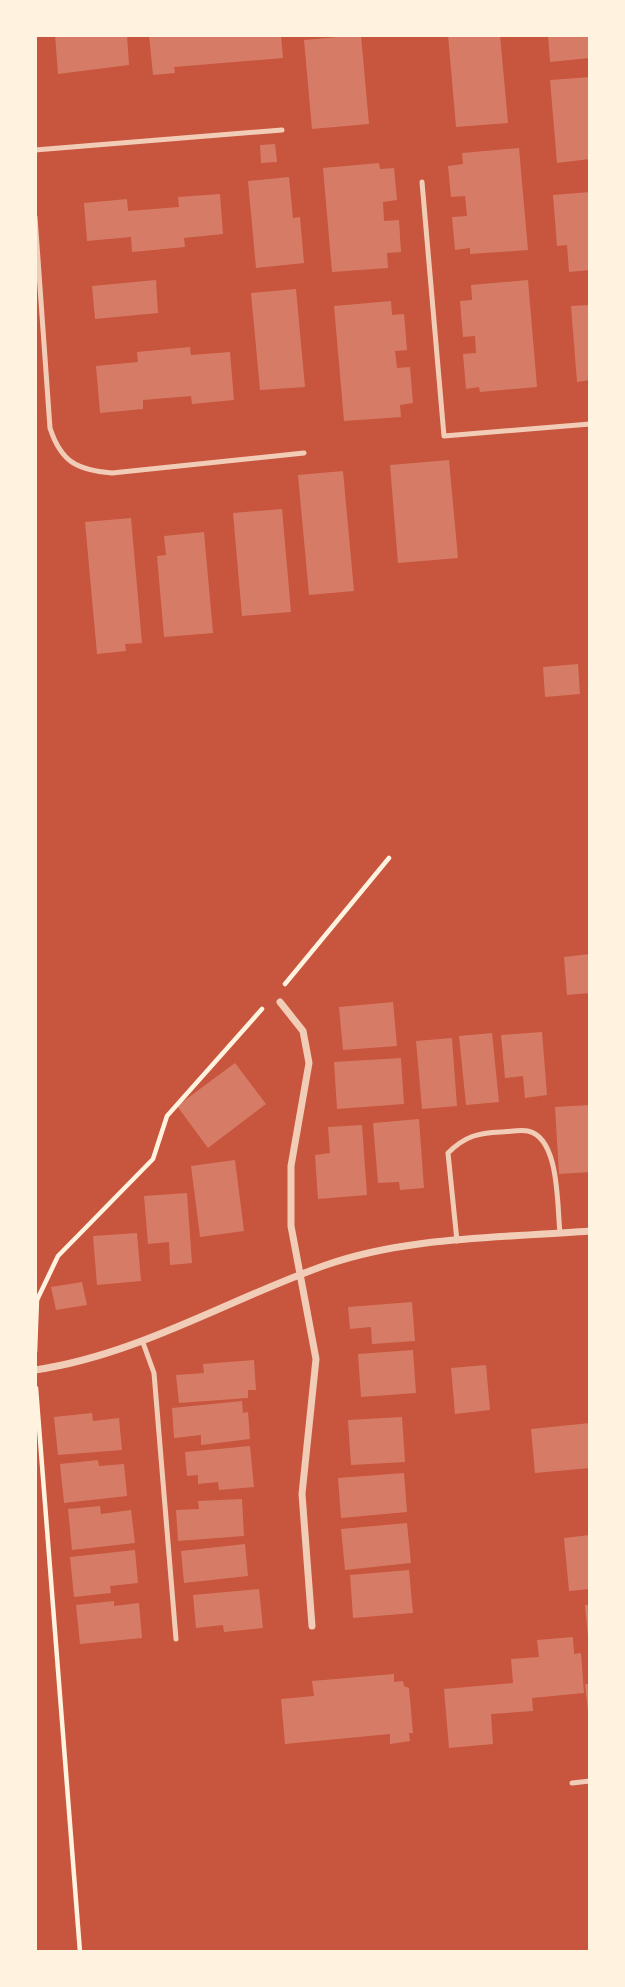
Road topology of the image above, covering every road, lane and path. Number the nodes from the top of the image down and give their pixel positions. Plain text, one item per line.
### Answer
1 (282, 130) dead end
2 (35, 150) edge
3 (422, 183) dead end
4 (35, 217) edge
5 (590, 424) edge
6 (304, 453) dead end
7 (389, 858) dead end
8 (281, 988) dead end
9 (280, 1002) dead end
10 (265, 1006) dead end
11 (590, 1231) edge
12 (560, 1233) junction
13 (457, 1241) junction
14 (300, 1277) junction
15 (142, 1340) junction
16 (35, 1357) edge
17 (35, 1370) edge
18 (35, 1377) edge
19 (312, 1626) dead end
20 (176, 1640) dead end
21 (590, 1781) edge
22 (572, 1783) dead end
23 (80, 1952) edge

1 - 2 lane
3 - 5 lane
4 - 6 lane
7 - 8 path
9 - 14 street
10 - 16 path
11 - 12 street
12 - 13 street
12 - 13 lane
13 - 14 street
14 - 15 street
14 - 19 street
15 - 17 street
15 - 20 lane
18 - 23 path
21 - 22 lane

